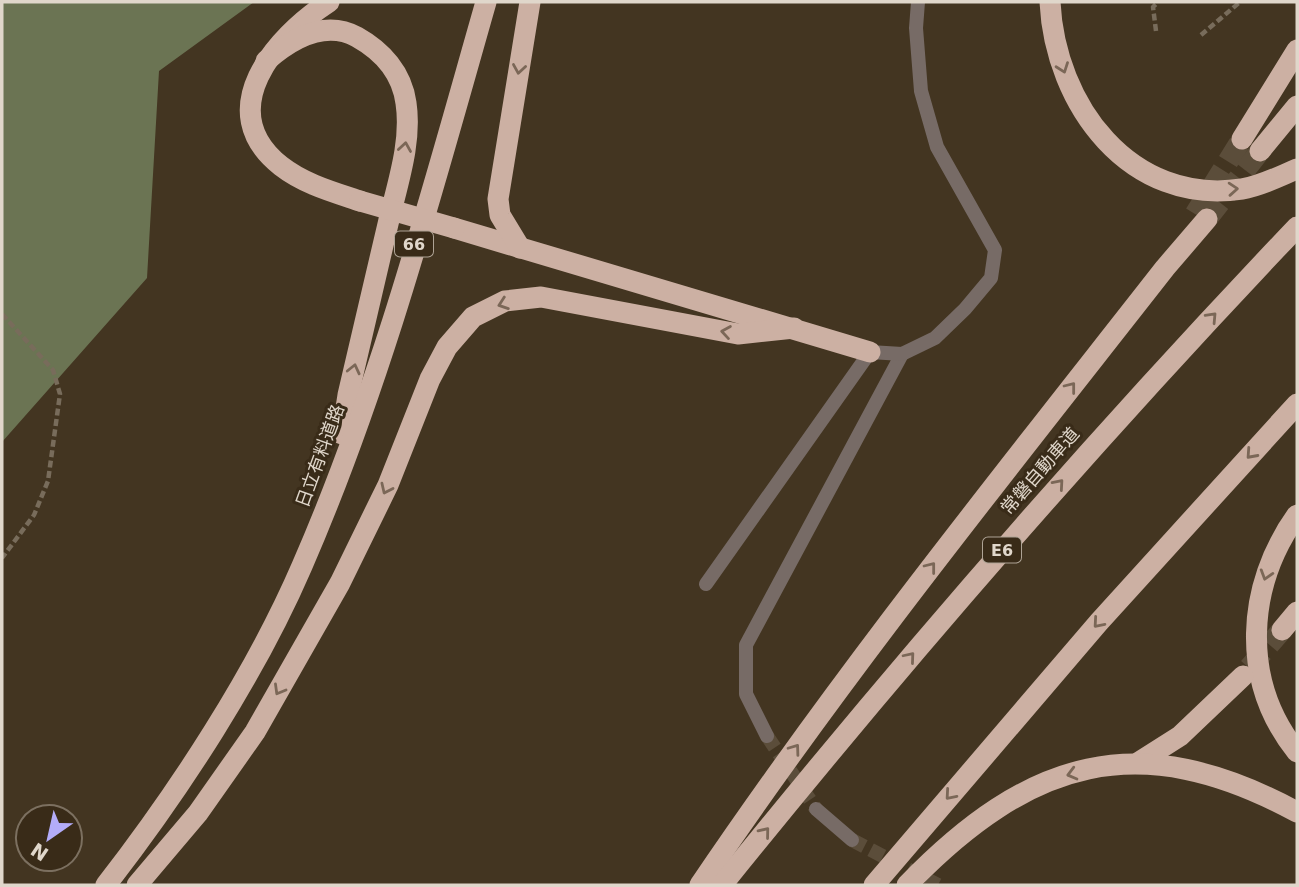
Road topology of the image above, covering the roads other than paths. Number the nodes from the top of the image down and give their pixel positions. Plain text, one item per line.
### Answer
1 (330, 2) edge
2 (486, 2) edge
3 (530, 2) edge
4 (918, 2) edge
5 (1050, 2) edge
6 (1297, 50) edge
7 (266, 61) junction
8 (1297, 106) edge
9 (1242, 139) tunnel mouth
10 (1260, 151) tunnel mouth
11 (1297, 169) edge
12 (1201, 217) tunnel mouth
13 (1297, 227) edge
14 (520, 248) junction
15 (794, 328) junction
16 (870, 352) junction
17 (902, 354) junction
18 (1297, 404) edge
19 (335, 485) junction
20 (1297, 515) edge
21 (706, 584) dead end
22 (1297, 612) edge
23 (1282, 630) tunnel mouth
24 (1243, 676) tunnel mouth
25 (1266, 693) junction
26 (1297, 731) edge
27 (767, 736) tunnel mouth
28 (1297, 752) edge
29 (1139, 762) junction
30 (816, 809) tunnel mouth
31 (1297, 812) edge
32 (852, 840) tunnel mouth
33 (106, 885) edge
34 (136, 885) edge
35 (699, 885) edge
36 (722, 885) edge
37 (874, 885) edge
38 (907, 885) edge

1 - 7 highway
2 - 19 highway, 日立有料道路 / 66
3 -> 14 highway
4 - 17 street
5 -> 11 highway
6 - 9 highway
7 - 14 highway, bridge
19 -> 7 highway
8 - 10 highway
35 -> 12 highway
36 -> 13 highway, 常磐自動車道 / E6
14 - 15 highway
15 - 16 highway
15 -> 34 highway
16 - 17 street
16 - 21 street
17 - 27 street
18 -> 37 highway
19 - 33 highway, 日立有料道路 / 66
20 -> 25 highway
22 - 23 highway
24 - 29 highway
25 - 26 highway
25 - 28 highway
29 - 31 highway
29 -> 38 highway
30 - 32 street

